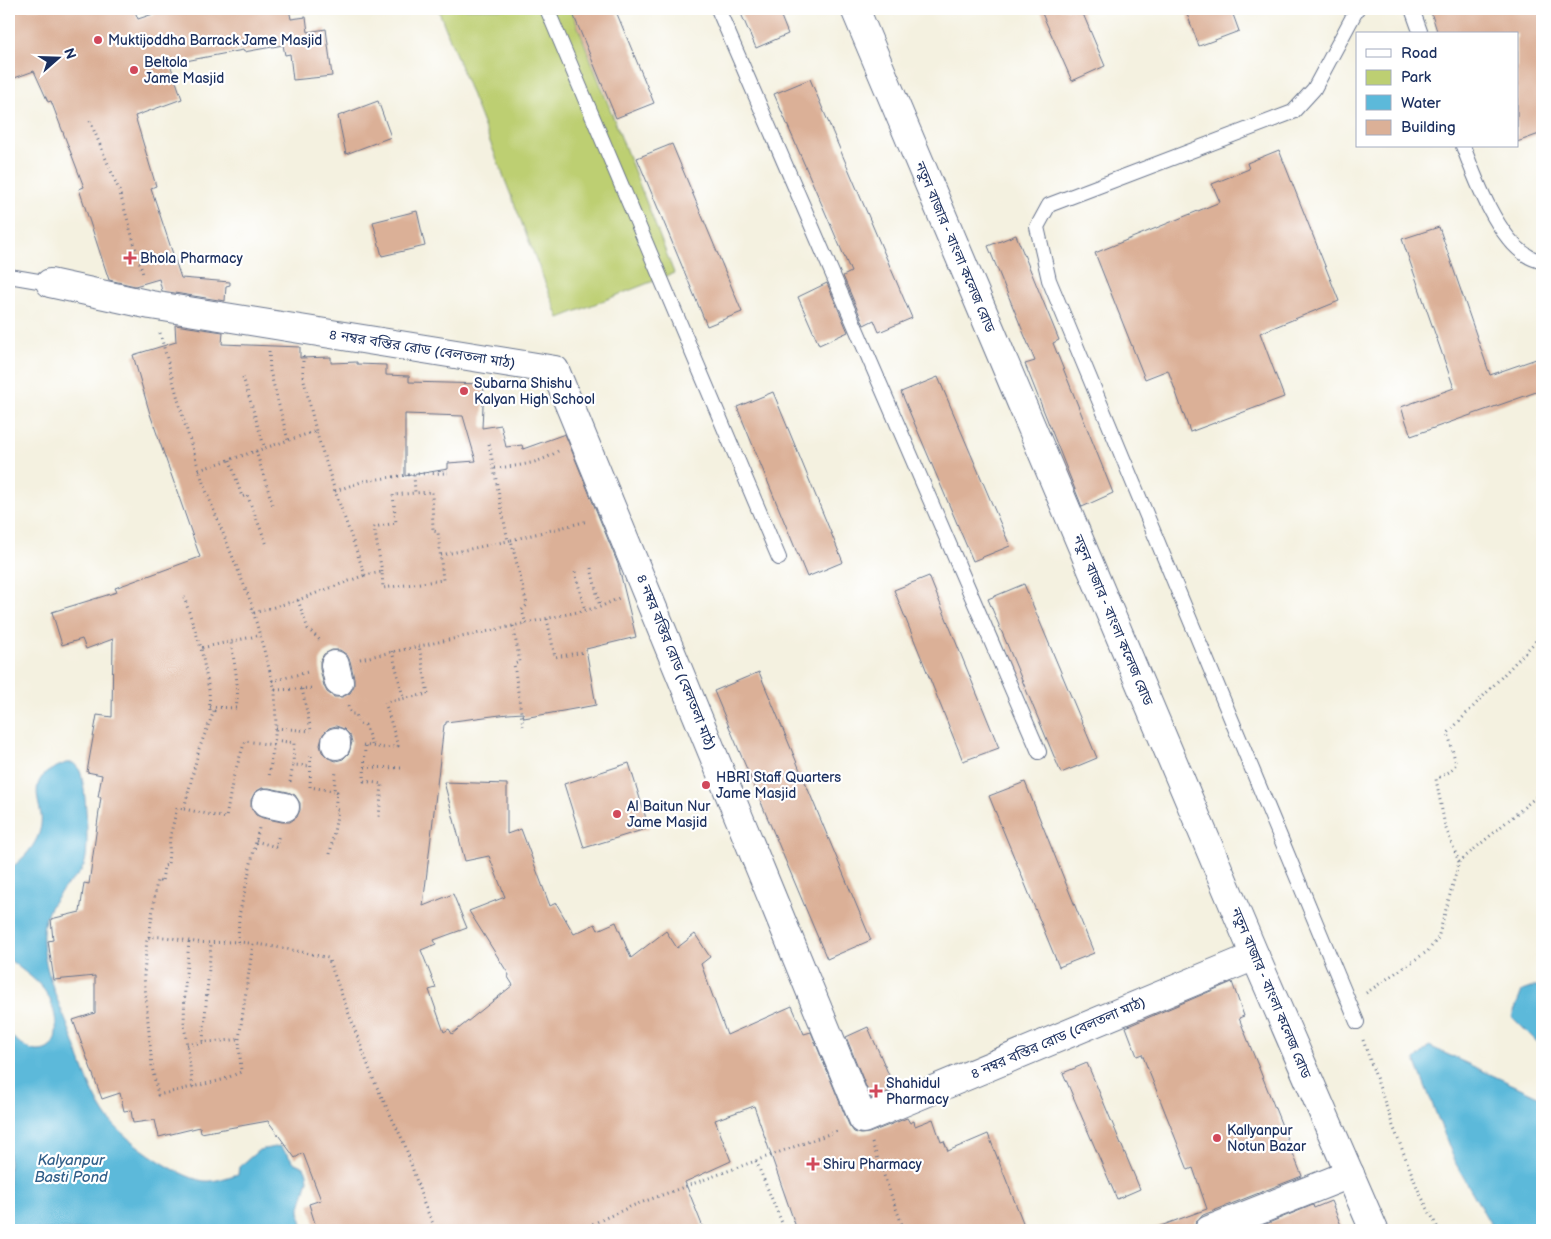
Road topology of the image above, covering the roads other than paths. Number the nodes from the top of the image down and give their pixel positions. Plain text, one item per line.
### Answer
1 (547, 9) edge
2 (718, 9) edge
3 (855, 9) edge
4 (1357, 9) edge
5 (1412, 9) edge
6 (1420, 32) edge
7 (1464, 148) edge
8 (1542, 262) edge
9 (9, 276) edge
10 (50, 282) joint
11 (779, 558) dead end
12 (1039, 752) dead end
13 (1255, 956) junction
14 (1357, 1022) road end
15 (1350, 1174) junction
16 (1209, 1230) edge
17 (1374, 1230) edge

1 - 11 lane
2 - 12 lane
3 - 13 street, নতুন বাজার - বাংলা কলেজ রোড
4 - 14 lane
5 - 6 lane
7 - 8 lane
9 - 10 lane
10 - 13 street, ৪ নম্বর বস্তির রোড (বেলতলা মাঠ)
13 - 15 street, নতুন বাজার - বাংলা কলেজ রোড
15 - 16 street
15 - 17 street, নতুন বাজার - বাংলা কলেজ রোড

